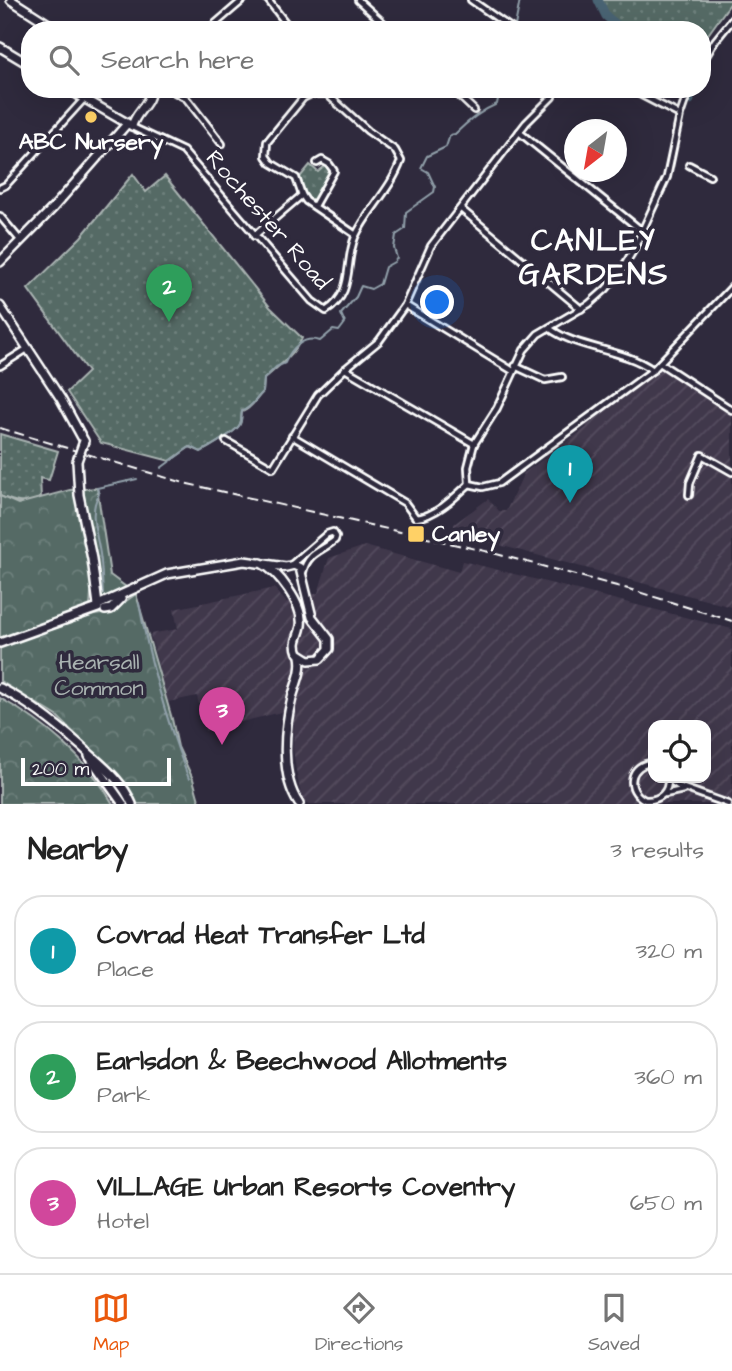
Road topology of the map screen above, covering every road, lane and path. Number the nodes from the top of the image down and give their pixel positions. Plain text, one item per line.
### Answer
1 (10, 0) edge
2 (243, 0) edge
3 (268, 0) edge
4 (358, 0) edge
5 (471, 0) edge
6 (732, 20) edge
7 (44, 21) edge
8 (218, 21) edge
9 (283, 21) edge
10 (381, 21) edge
11 (501, 21) edge
12 (0, 47) edge
13 (711, 48) edge
14 (21, 60) edge
15 (150, 98) edge
16 (186, 98) edge
17 (303, 98) edge
18 (332, 98) edge
19 (461, 98) edge
20 (551, 98) edge
21 (647, 98) edge
22 (685, 98) edge
23 (84, 99) joint
24 (474, 110) dead end
25 (676, 113) dead end
26 (129, 125) junction
27 (519, 132) junction
28 (222, 144) dead end
29 (317, 163) dead end
30 (689, 165) dead end
31 (710, 176) dead end
32 (0, 188) edge
33 (302, 195) junction
34 (314, 206) junction
35 (461, 209) junction
36 (0, 216) edge
37 (642, 231) junction
38 (356, 235) junction
39 (254, 236) junction
40 (21, 241) junction
41 (0, 262) edge
42 (732, 287) edge
43 (405, 305) junction
44 (0, 306) edge
45 (582, 309) junction
46 (549, 328) junction
47 (27, 349) junction
48 (660, 363) junction
49 (0, 366) edge
50 (514, 368) junction
51 (345, 369) junction
52 (653, 370) junction
53 (562, 377) dead end
54 (732, 409) edge
55 (292, 436) junction
56 (226, 441) dead end
57 (474, 444) junction
58 (732, 464) edge
59 (730, 471) edge
60 (470, 484) junction
61 (689, 495) dead end
62 (261, 563) junction
63 (288, 566) junction
64 (303, 578) junction
65 (282, 582) junction
66 (101, 606) junction
67 (320, 628) junction
68 (299, 632) junction
69 (0, 643) edge
70 (300, 656) junction
71 (312, 661) junction
72 (298, 680) junction
73 (0, 688) edge
74 (80, 746) junction
75 (648, 764) edge
76 (667, 783) edge
77 (675, 783) edge
78 (688, 790) junction
79 (292, 794) junction
80 (636, 794) junction
81 (664, 794) junction
82 (649, 802) edge
83 (123, 804) edge
84 (132, 804) edge
85 (290, 804) edge
86 (299, 804) edge
87 (638, 804) edge
88 (728, 804) edge

1 - 7 street
2 - 8 street
3 - 9 street
4 - 10 street
5 - 11 street
6 - 13 street
12 - 14 street
15 - 26 street
16 - 28 street
17 - 33 street, Rochester Road
18 - 38 street, Rochester Road
19 - 24 street
20 - 27 street
21 - 25 street
22 - 37 street
23 - 26 street, Rochester Road
23 - 32 street
26 - 39 street, Rochester Road
26 - 40 street
27 - 35 street
27 - 37 street
29 - 34 street
30 - 31 street
33 - 34 street
33 - 39 street
34 - 38 street
35 - 43 street
35 - 45 street
36 - 40 street
37 - 45 street
38 - 39 street, Rochester Road
40 - 41 street
42 - 48 street
43 - 50 street
43 - 51 street
44 - 47 street
45 - 46 street
46 - 50 street
46 - 52 street
47 - 49 street
47 - 66 street, bridge
48 - 52 street
48 - 54 street
50 - 53 street
50 - 57 street
51 - 55 street
51 - 57 street
52 - 60 street
55 - 56 street
55 - 60 street
57 - 60 street
58 - 59 street
59 - 61 street
62 - 63 street
62 - 65 street
62 - 66 street
63 - 64 street
63 - 64 street
63 - 65 street
64 - 65 street
64 - 67 street
65 - 68 street
66 - 69 street
67 - 68 street
67 - 71 street
68 - 70 street
70 - 71 street
70 - 72 street
71 - 72 street
72 - 79 street
73 - 74 street
74 - 83 street
74 - 84 street
75 - 80 street
76 - 81 street
77 - 78 street
78 - 81 street
78 - 88 street
79 - 85 street
79 - 86 street
80 - 82 street
80 - 87 street
81 - 82 street

